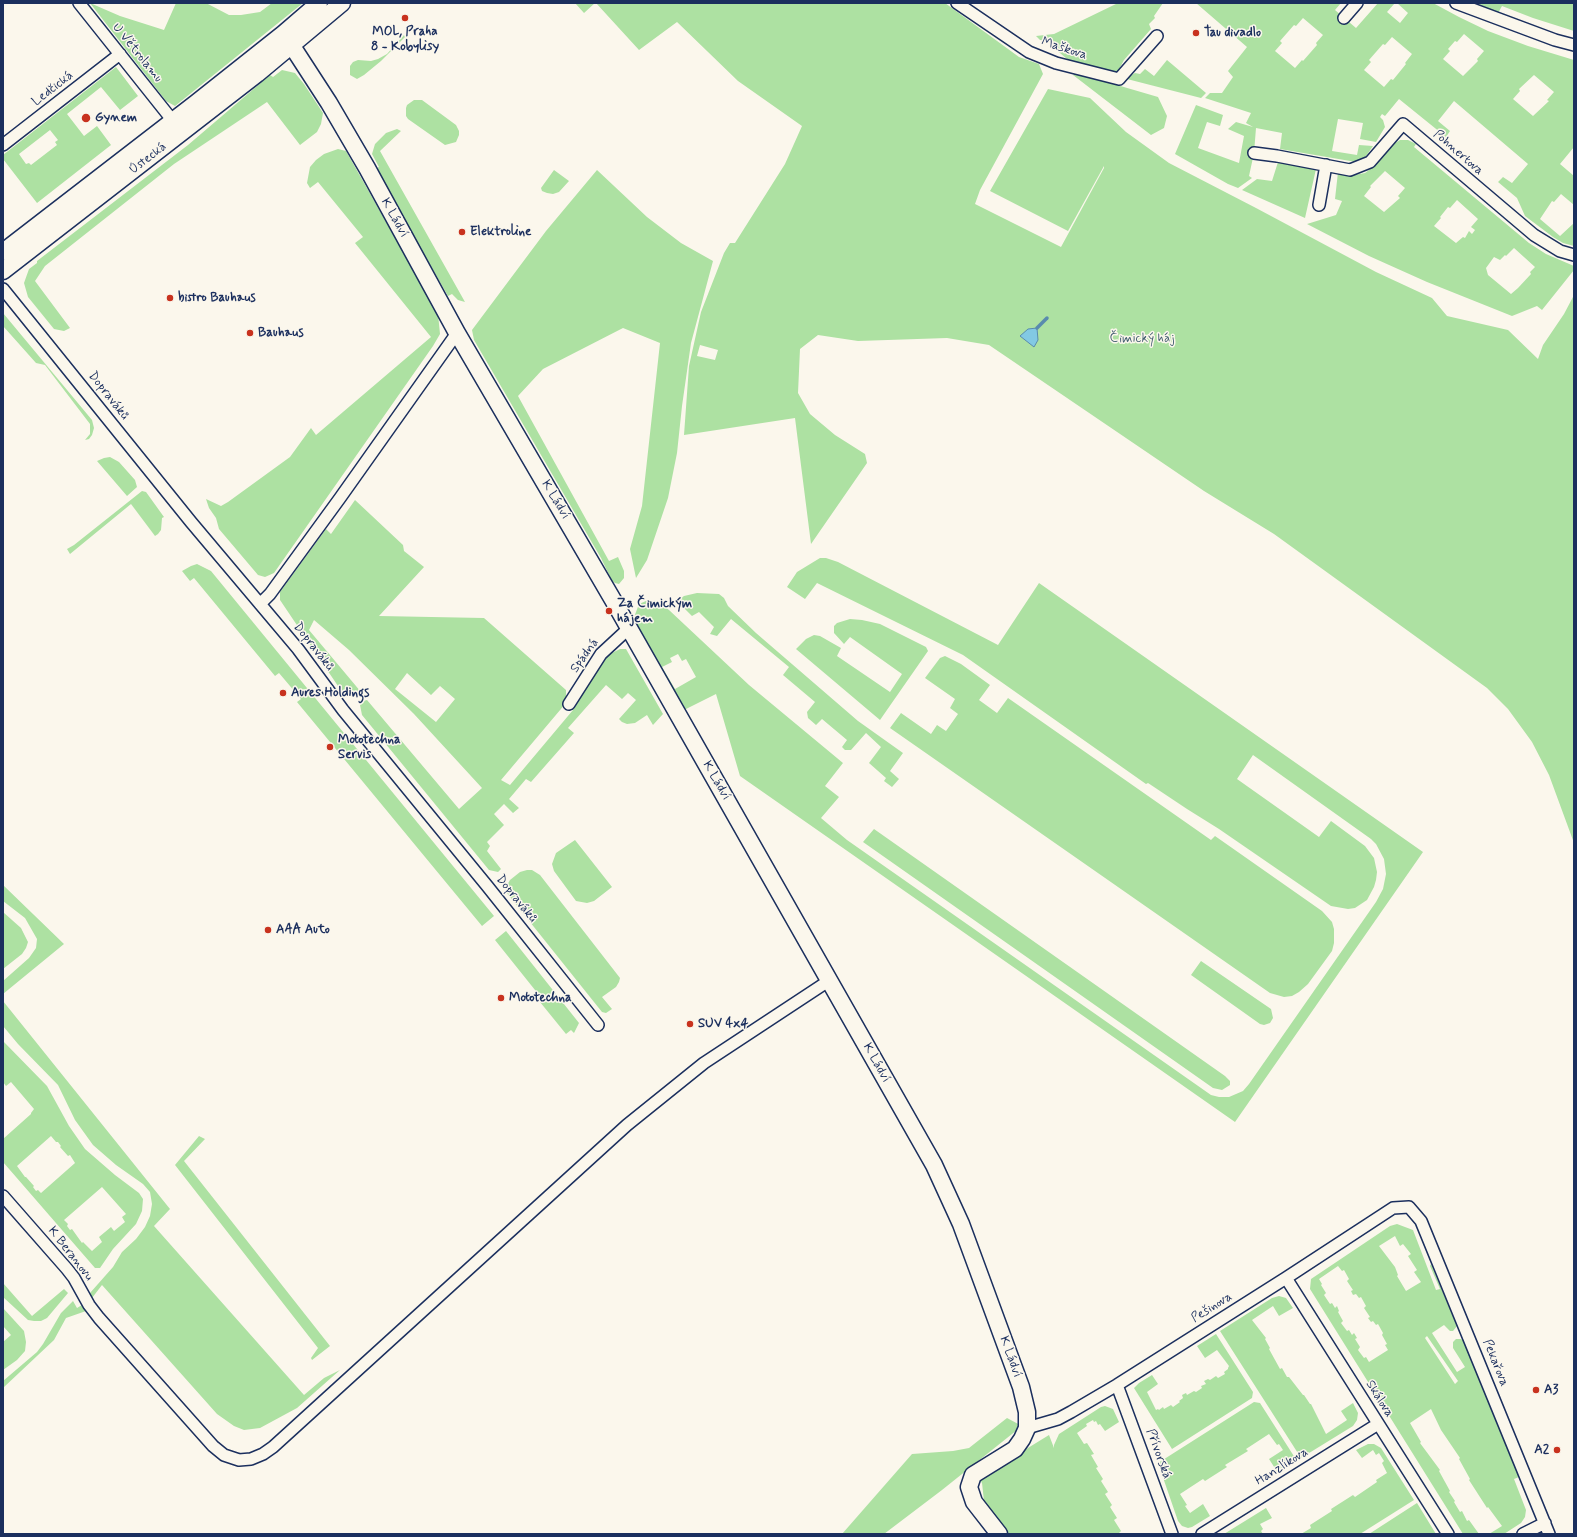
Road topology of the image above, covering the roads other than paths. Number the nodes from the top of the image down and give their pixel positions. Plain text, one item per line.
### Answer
1 (79, 3) edge
2 (319, 3) edge
3 (342, 3) edge
4 (957, 3) edge
5 (1357, 3) edge
6 (1456, 3) edge
7 (1344, 18) dead end
8 (1157, 36) dead end
9 (288, 40) junction
10 (1574, 45) edge
11 (120, 54) junction
12 (173, 120) junction
13 (3, 145) edge
14 (1254, 153) dead end
15 (1326, 165) junction
16 (1319, 205) dead end
17 (3, 252) edge
18 (1574, 255) edge
19 (3, 271) edge
20 (3, 288) edge
21 (457, 333) junction
22 (260, 604) junction
23 (628, 629) junction
24 (569, 704) dead end
25 (830, 980) junction
26 (598, 1025) dead end
27 (3, 1196) edge
28 (1409, 1207) joint
29 (1286, 1278) junction
30 (1117, 1384) junction
31 (1378, 1424) junction
32 (1027, 1428) junction
33 (1545, 1523) junction
34 (999, 1534) edge
35 (1172, 1534) edge
36 (1202, 1534) edge
37 (1448, 1534) edge
38 (1523, 1534) edge
39 (1550, 1534) edge

1 - 11 street, U Větrolamu
2 - 9 street
3 - 9 street
4 - 8 street, Maškova
5 - 7 street
6 - 10 street
9 - 12 street, Ústecká
9 - 19 street, Ústecká
9 - 21 street, K Ládví
11 - 12 street, U Větrolamu
11 - 13 street, Ledčická
12 - 17 street, Ústecká
14 - 15 street, Pohnertova
15 - 16 street
15 - 18 street, Pohnertova
20 - 22 street, Dopraváků
21 - 22 street
21 - 23 street, K Ládví
22 - 26 street, Dopraváků
23 - 24 street, Spádná
23 - 25 street, K Ládví
25 - 27 street, K Beranovu
25 - 32 street, K Ládví
28 - 29 street, Pešinova
28 - 33 street, Pekařova
29 - 30 street, Pešinova
29 - 31 street, Skálova
30 - 32 street, Pešinova
30 - 35 street, Přívorská
31 - 36 street, Hanzlíkova
31 - 37 street, Skálova
32 - 34 street
33 - 38 street
33 - 39 street, Pekařova

